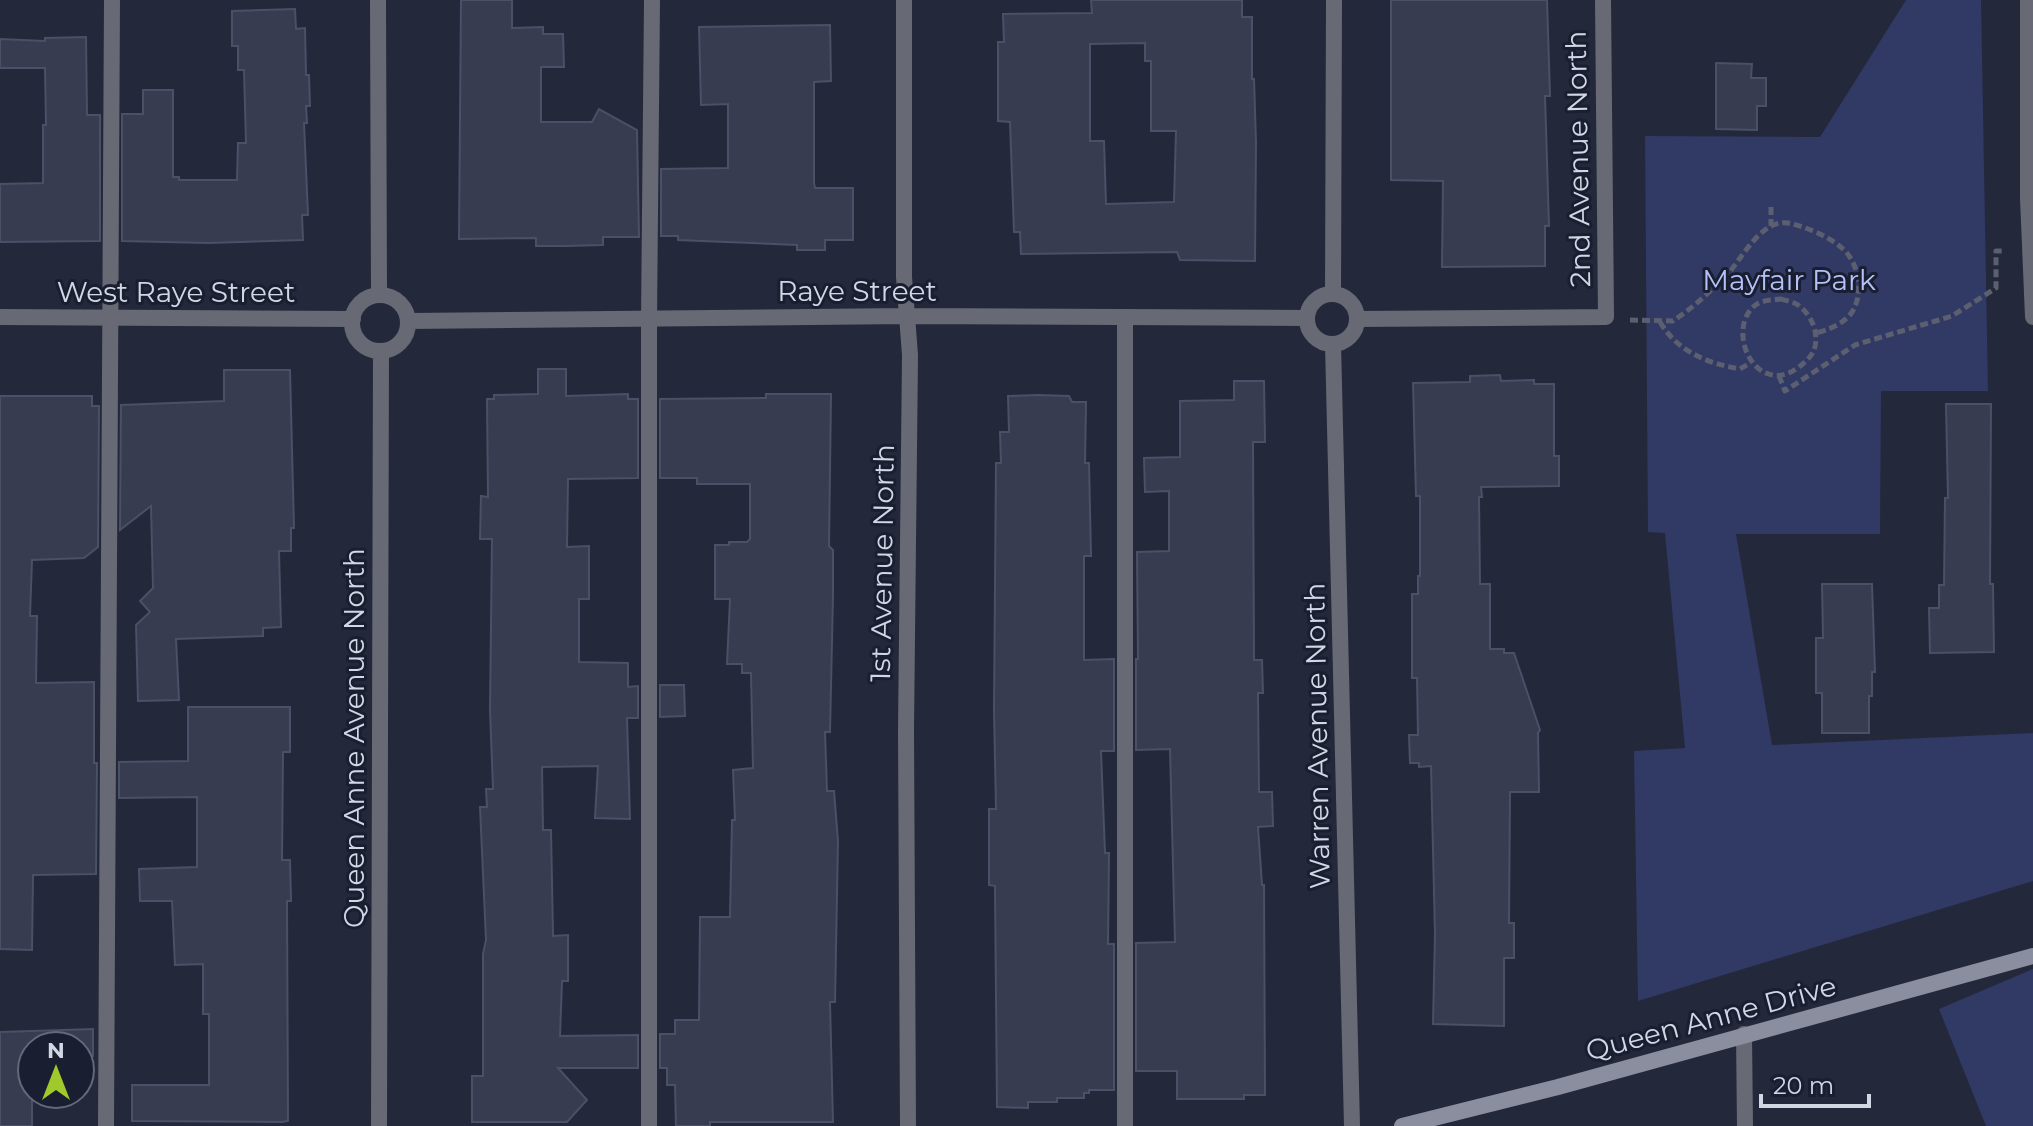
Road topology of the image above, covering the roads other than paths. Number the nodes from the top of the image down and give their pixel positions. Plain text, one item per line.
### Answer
1 (112, 0) edge
2 (378, 0) edge
3 (652, 0) edge
4 (904, 0) edge
5 (1334, 0) edge
6 (1603, 0) edge
7 (2028, 0) edge
8 (1333, 294) junction
9 (379, 295) junction
10 (109, 316) junction
11 (907, 316) junction
12 (0, 317) edge
13 (2033, 317) edge
14 (1125, 318) junction
15 (1307, 318) junction
16 (353, 319) junction
17 (649, 319) junction
18 (1358, 319) junction
19 (408, 321) junction
20 (1333, 344) junction
21 (381, 351) junction
22 (2033, 956) edge
23 (1744, 1034) junction
24 (106, 1126) edge
25 (379, 1126) edge
26 (649, 1126) edge
27 (908, 1126) edge
28 (1125, 1126) edge
29 (1352, 1126) edge
30 (1402, 1126) edge
31 (1745, 1126) edge

1 - 10 street
2 - 9 street
3 - 17 street
4 - 11 street, 1st Avenue North
5 - 8 street
6 - 18 street, 2nd Avenue North
7 - 13 street
8 - 15 street
8 - 18 street
9 - 16 street
9 - 19 street
10 - 12 street, West Raye Street
10 - 16 street, West Raye Street
10 - 24 street
11 - 14 street, Raye Street
11 - 17 street, Raye Street
11 - 27 street, 1st Avenue North
14 - 15 street, Raye Street
14 - 28 street
15 - 20 street
16 - 21 street
17 - 19 street, Raye Street
17 - 26 street
18 - 20 street
19 - 21 street
20 - 29 street, Warren Avenue North
21 - 25 street, Queen Anne Avenue North
22 - 23 main road, Queen Anne Drive
23 - 30 main road, Queen Anne Drive
23 - 31 street

